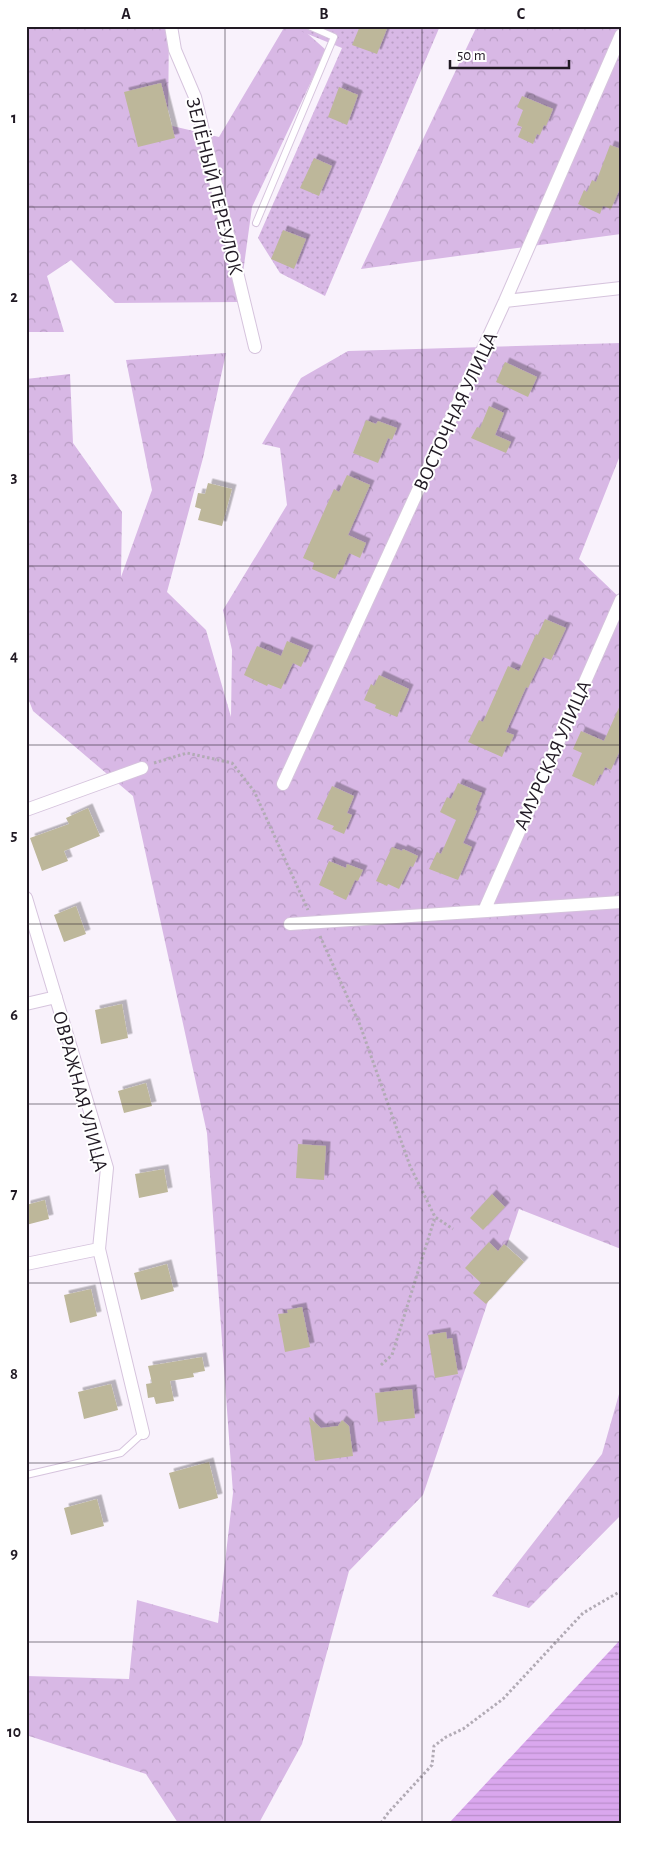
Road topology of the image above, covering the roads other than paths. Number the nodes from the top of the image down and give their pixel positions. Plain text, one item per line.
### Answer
1 (171, 26) edge
2 (309, 26) edge
3 (621, 35) edge
4 (256, 223) dead end
5 (621, 288) edge
6 (505, 301) junction
7 (255, 347) dead end
8 (621, 600) edge
9 (142, 768) road end
10 (283, 784) dead end
11 (26, 810) edge
12 (26, 898) edge
13 (621, 902) edge
14 (484, 911) junction
15 (290, 924) dead end
16 (56, 997) junction
17 (26, 1004) edge
18 (99, 1248) junction
19 (26, 1264) edge
20 (143, 1433) joint
21 (26, 1475) edge

1 - 7 street, ЗЕЛЁНЫЙ ПЕРЕУЛОК
2 - 4 lane
3 - 6 street, ВОСТОЧНАЯ УЛИЦА
5 - 6 street
6 - 10 street, ВОСТОЧНАЯ УЛИЦА
8 - 14 street, АМУРСКАЯ УЛИЦА
9 - 11 street
12 - 16 street, ОВРАЖНАЯ УЛИЦА
13 - 14 street
14 - 15 street
16 - 17 street
16 - 18 street, ОВРАЖНАЯ УЛИЦА
18 - 19 street
18 - 20 street, ОВРАЖНАЯ УЛИЦА
20 - 21 lane

